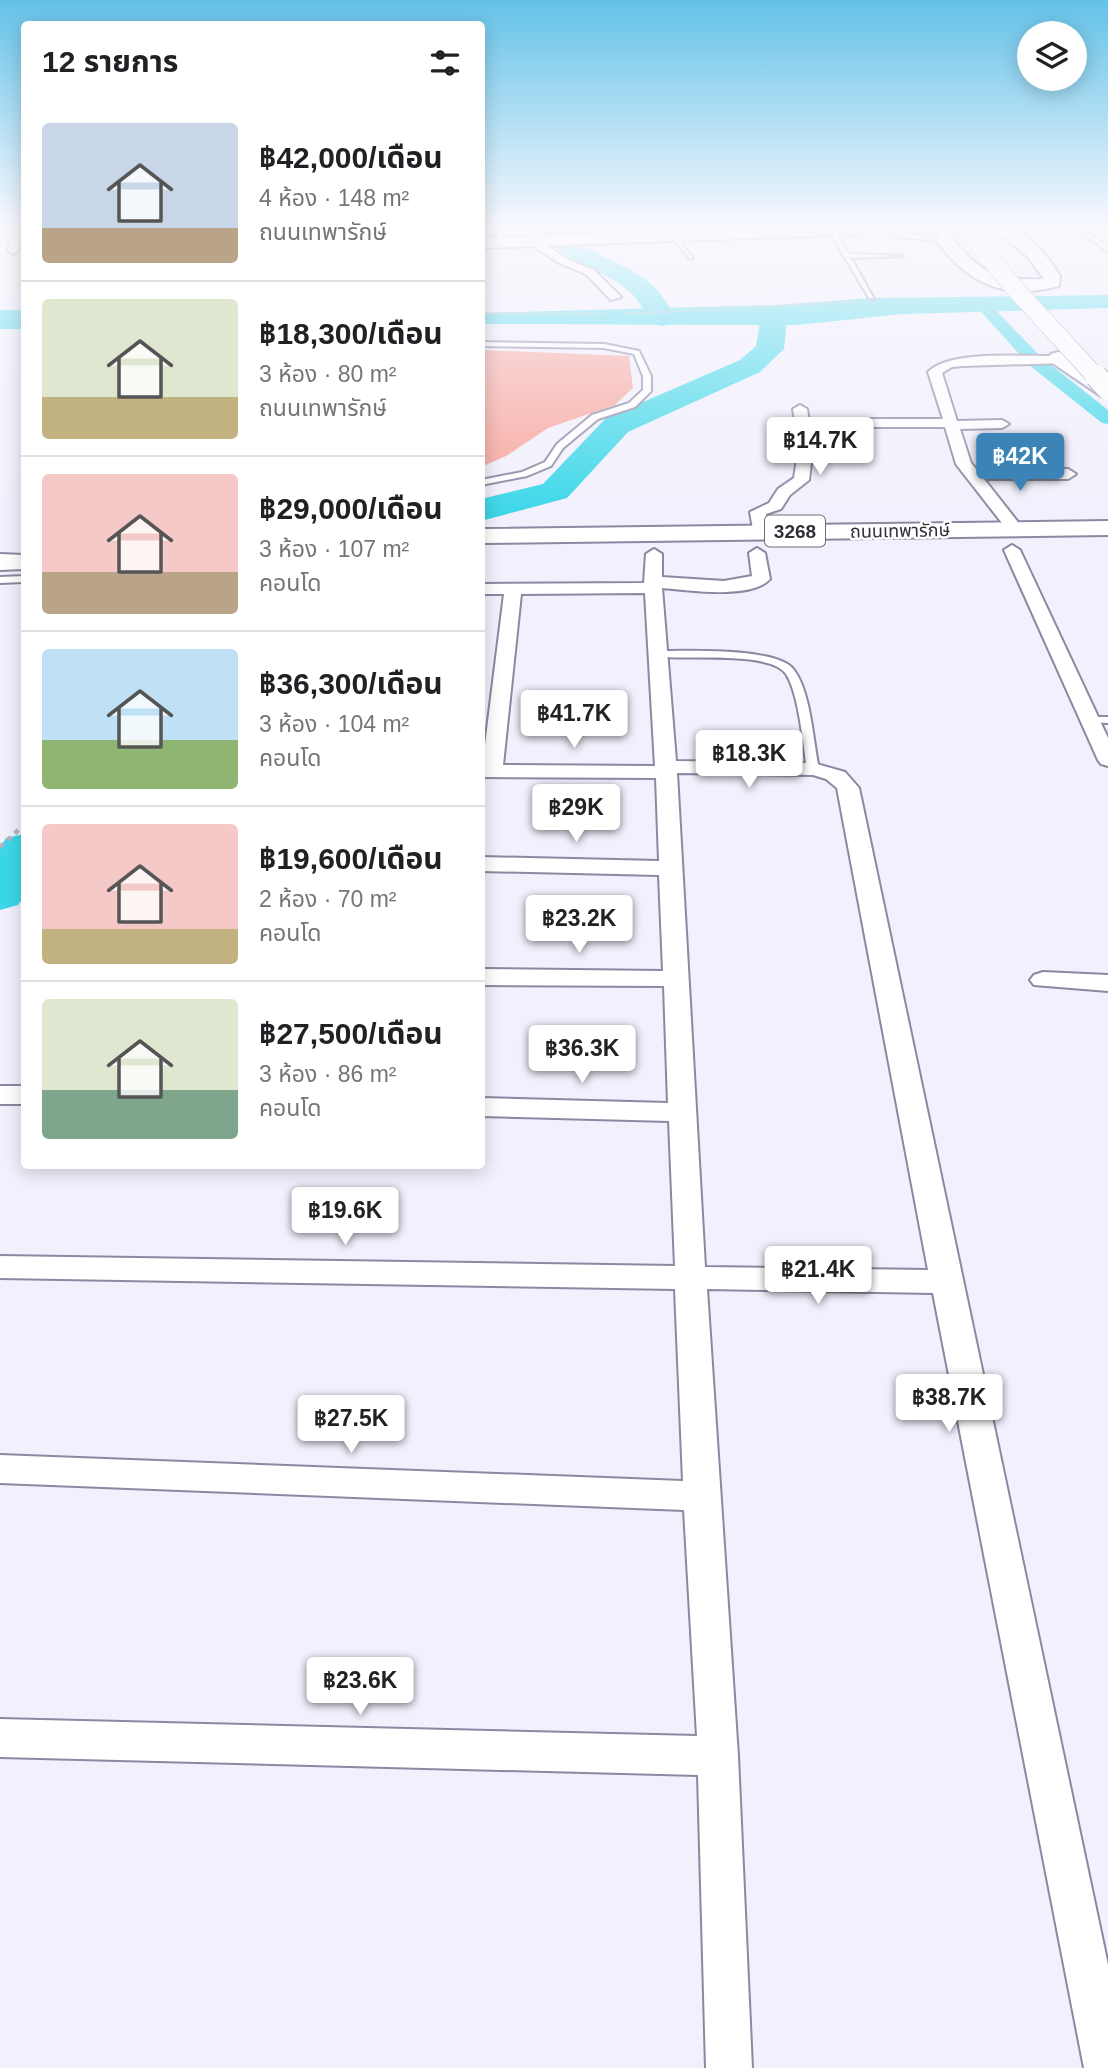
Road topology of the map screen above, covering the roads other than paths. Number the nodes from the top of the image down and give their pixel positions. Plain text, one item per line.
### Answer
1 (1023, 322) edge
2 (1045, 322) edge
3 (1065, 322) edge
4 (485, 344) edge
5 (1053, 359) junction
6 (1108, 368) edge
7 (1108, 391) edge
8 (800, 409) dead end
9 (855, 423) dead end
10 (952, 424) junction
11 (1002, 424) dead end
12 (1068, 474) dead end
13 (972, 475) junction
14 (485, 483) edge
15 (1108, 528) edge
16 (485, 536) edge
17 (1013, 540) junction
18 (21, 541) edge
19 (0, 542) edge
20 (758, 542) junction
21 (1108, 548) edge
22 (485, 556) edge
23 (0, 562) edge
24 (21, 562) edge
25 (654, 575) junction
26 (21, 579) edge
27 (0, 580) edge
28 (485, 589) edge
29 (513, 589) junction
30 (658, 654) junction
31 (1099, 720) edge
32 (1108, 760) edge
33 (813, 769) junction
34 (666, 770) junction
35 (486, 771) edge
36 (485, 864) edge
37 (671, 868) junction
38 (485, 977) edge
39 (676, 979) junction
40 (1043, 980) dead end
41 (1108, 983) edge
42 (0, 1095) edge
43 (21, 1096) edge
44 (485, 1107) edge
45 (682, 1112) junction
46 (0, 1267) edge
47 (690, 1279) junction
48 (946, 1282) junction
49 (0, 1469) edge
50 (701, 1496) junction
51 (0, 1738) edge
52 (718, 1756) junction
53 (729, 2068) edge
54 (1107, 2068) edge

1 - 5 main road
2 - 7 main road, bridge
3 - 6 main road
4 - 14 lane
5 - 7 main road
5 - 10 street
8 - 20 street
9 - 10 street
10 - 11 street
10 - 13 street
12 - 13 street
13 - 17 street
15 - 17 main road, ถนนเทพารักษ์ / 3268
16 - 20 main road, ถนนเทพารักษ์ / 3268
17 - 20 main road, ถนนเทพารักษ์ / 3268
17 - 21 main road, ถนนเทพารักษ์ / 3268
17 - 31 street
18 - 19 main road
20 - 25 main road, ถนนเทพารักษ์ / 3268
22 - 25 main road, ถนนเทพารักษ์ / 3268
23 - 24 main road
25 - 29 street
25 - 30 street
26 - 27 lane
28 - 29 street
29 - 35 street
30 - 33 lane
30 - 34 street
31 - 32 street
33 - 34 street
33 - 48 street
34 - 35 street
34 - 37 street
36 - 37 street
37 - 39 street
38 - 39 street
39 - 45 street
40 - 41 street
42 - 43 street
44 - 45 street
45 - 47 street
46 - 47 street
47 - 48 street
47 - 50 street
48 - 54 street
49 - 50 street
50 - 52 street
51 - 52 street
52 - 53 street

